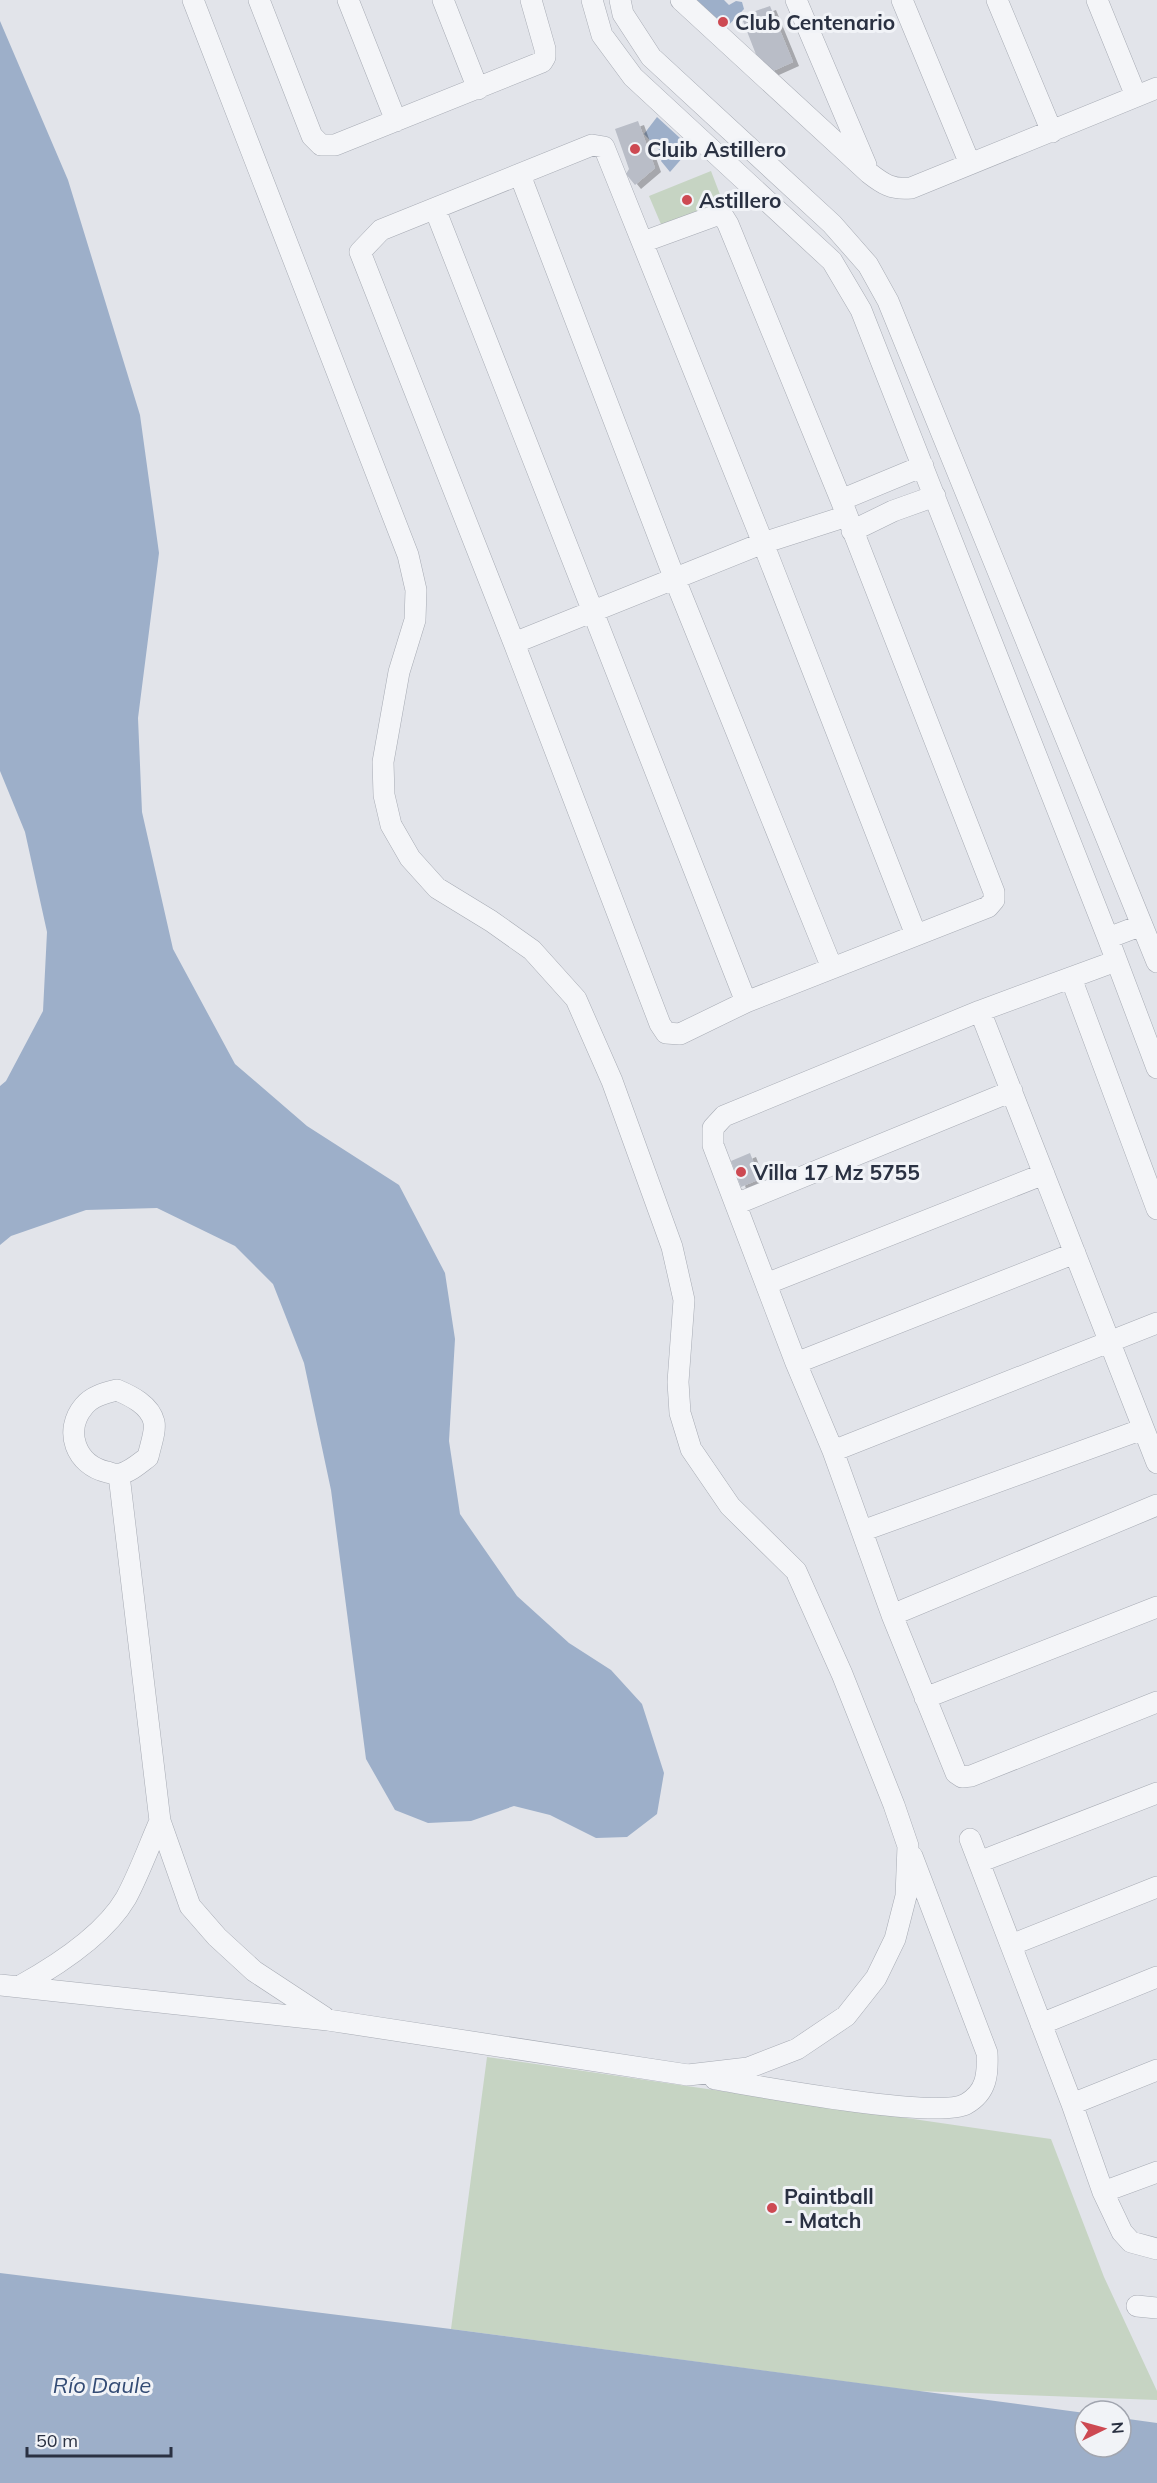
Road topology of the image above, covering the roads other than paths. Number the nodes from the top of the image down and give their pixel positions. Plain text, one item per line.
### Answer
1 (193, 0) edge
2 (259, 0) edge
3 (348, 0) edge
4 (443, 0) edge
5 (531, 0) edge
6 (591, 0) edge
7 (620, 0) edge
8 (681, 0) edge
9 (796, 0) edge
10 (902, 0) edge
11 (997, 0) edge
12 (1097, 0) edge
13 (651, 57) junction
14 (633, 77) junction
15 (1157, 88) edge
16 (477, 89) junction
17 (1136, 96) junction
18 (396, 121) junction
19 (1052, 132) junction
20 (970, 164) junction
21 (869, 173) junction
22 (520, 175) junction
23 (435, 208) junction
24 (643, 242) junction
25 (868, 265) junction
26 (843, 280) junction
27 (923, 466) junction
28 (935, 496) junction
29 (847, 516) junction
30 (763, 543) junction
31 (674, 577) junction
32 (592, 612) junction
33 (513, 643) junction
34 (1142, 925) junction
35 (916, 935) junction
36 (1108, 938) junction
37 (1116, 961) junction
38 (1157, 962) edge
39 (832, 968) junction
40 (1071, 978) junction
41 (746, 1002) junction
42 (980, 1011) junction
43 (1157, 1068) edge
44 (1012, 1091) junction
45 (1044, 1174) junction
46 (736, 1204) junction
47 (1157, 1209) edge
48 (1075, 1253) junction
49 (766, 1284) junction
50 (1157, 1323) edge
51 (1109, 1340) junction
52 (796, 1363) junction
53 (1143, 1429) junction
54 (833, 1450) junction
55 (1157, 1463) edge
56 (119, 1475) dead end
57 (1157, 1505) edge
58 (862, 1531) junction
59 (1157, 1607) edge
60 (892, 1615) junction
61 (926, 1698) junction
62 (1157, 1702) edge
63 (1157, 1793) edge
64 (160, 1821) junction
65 (970, 1839) dead end
66 (908, 1846) junction
67 (979, 1862) junction
68 (1157, 1887) edge
69 (1011, 1945) junction
70 (1157, 1977) edge
71 (10, 1986) edge
72 (328, 2020) junction
73 (1041, 2024) junction
74 (1157, 2070) edge
75 (688, 2075) junction
76 (1072, 2104) junction
77 (1157, 2172) edge
78 (1103, 2192) junction
79 (1157, 2249) edge

1 - 66 street
2 - 18 street
3 - 18 street
4 - 16 street
5 - 16 street
6 - 14 street
7 - 13 street
8 - 21 street
9 - 21 street
10 - 20 street
11 - 19 street
12 - 17 street
13 - 14 street
13 - 25 street
14 - 26 street
15 - 17 street
16 - 18 street
17 - 19 street
19 - 20 street
20 - 21 street
22 - 23 street
22 - 24 street
22 - 31 street
23 - 32 street
23 - 33 street
24 - 29 street
24 - 30 street
25 - 26 street
25 - 34 street
26 - 27 street
27 - 28 street
27 - 29 street
28 - 29 street
28 - 36 street
29 - 30 street
29 - 35 street
30 - 31 street
30 - 35 street
31 - 32 street
31 - 39 street
32 - 33 street
32 - 41 street
33 - 41 street
34 - 36 street
34 - 38 street
35 - 39 street
36 - 37 street
37 - 40 street
37 - 43 street
39 - 41 street
40 - 42 street
40 - 47 street
42 - 44 street
42 - 46 street
44 - 45 street
44 - 46 street
45 - 48 street
45 - 49 street
46 - 49 street
48 - 51 street
48 - 52 street
49 - 52 street
50 - 51 street
51 - 53 street
51 - 54 street
52 - 54 street
53 - 55 street
53 - 58 street
54 - 58 street
56 - 64 street
57 - 60 street
58 - 60 street
59 - 61 street
60 - 61 street
61 - 62 street
63 - 67 street
64 - 71 street
64 - 72 street
65 - 67 street
66 - 75 street
66 - 75 street
67 - 69 street
68 - 69 street
69 - 73 street
70 - 73 street
71 - 72 street
72 - 75 street
73 - 76 street
74 - 76 street
76 - 78 street
77 - 78 street
78 - 79 street

